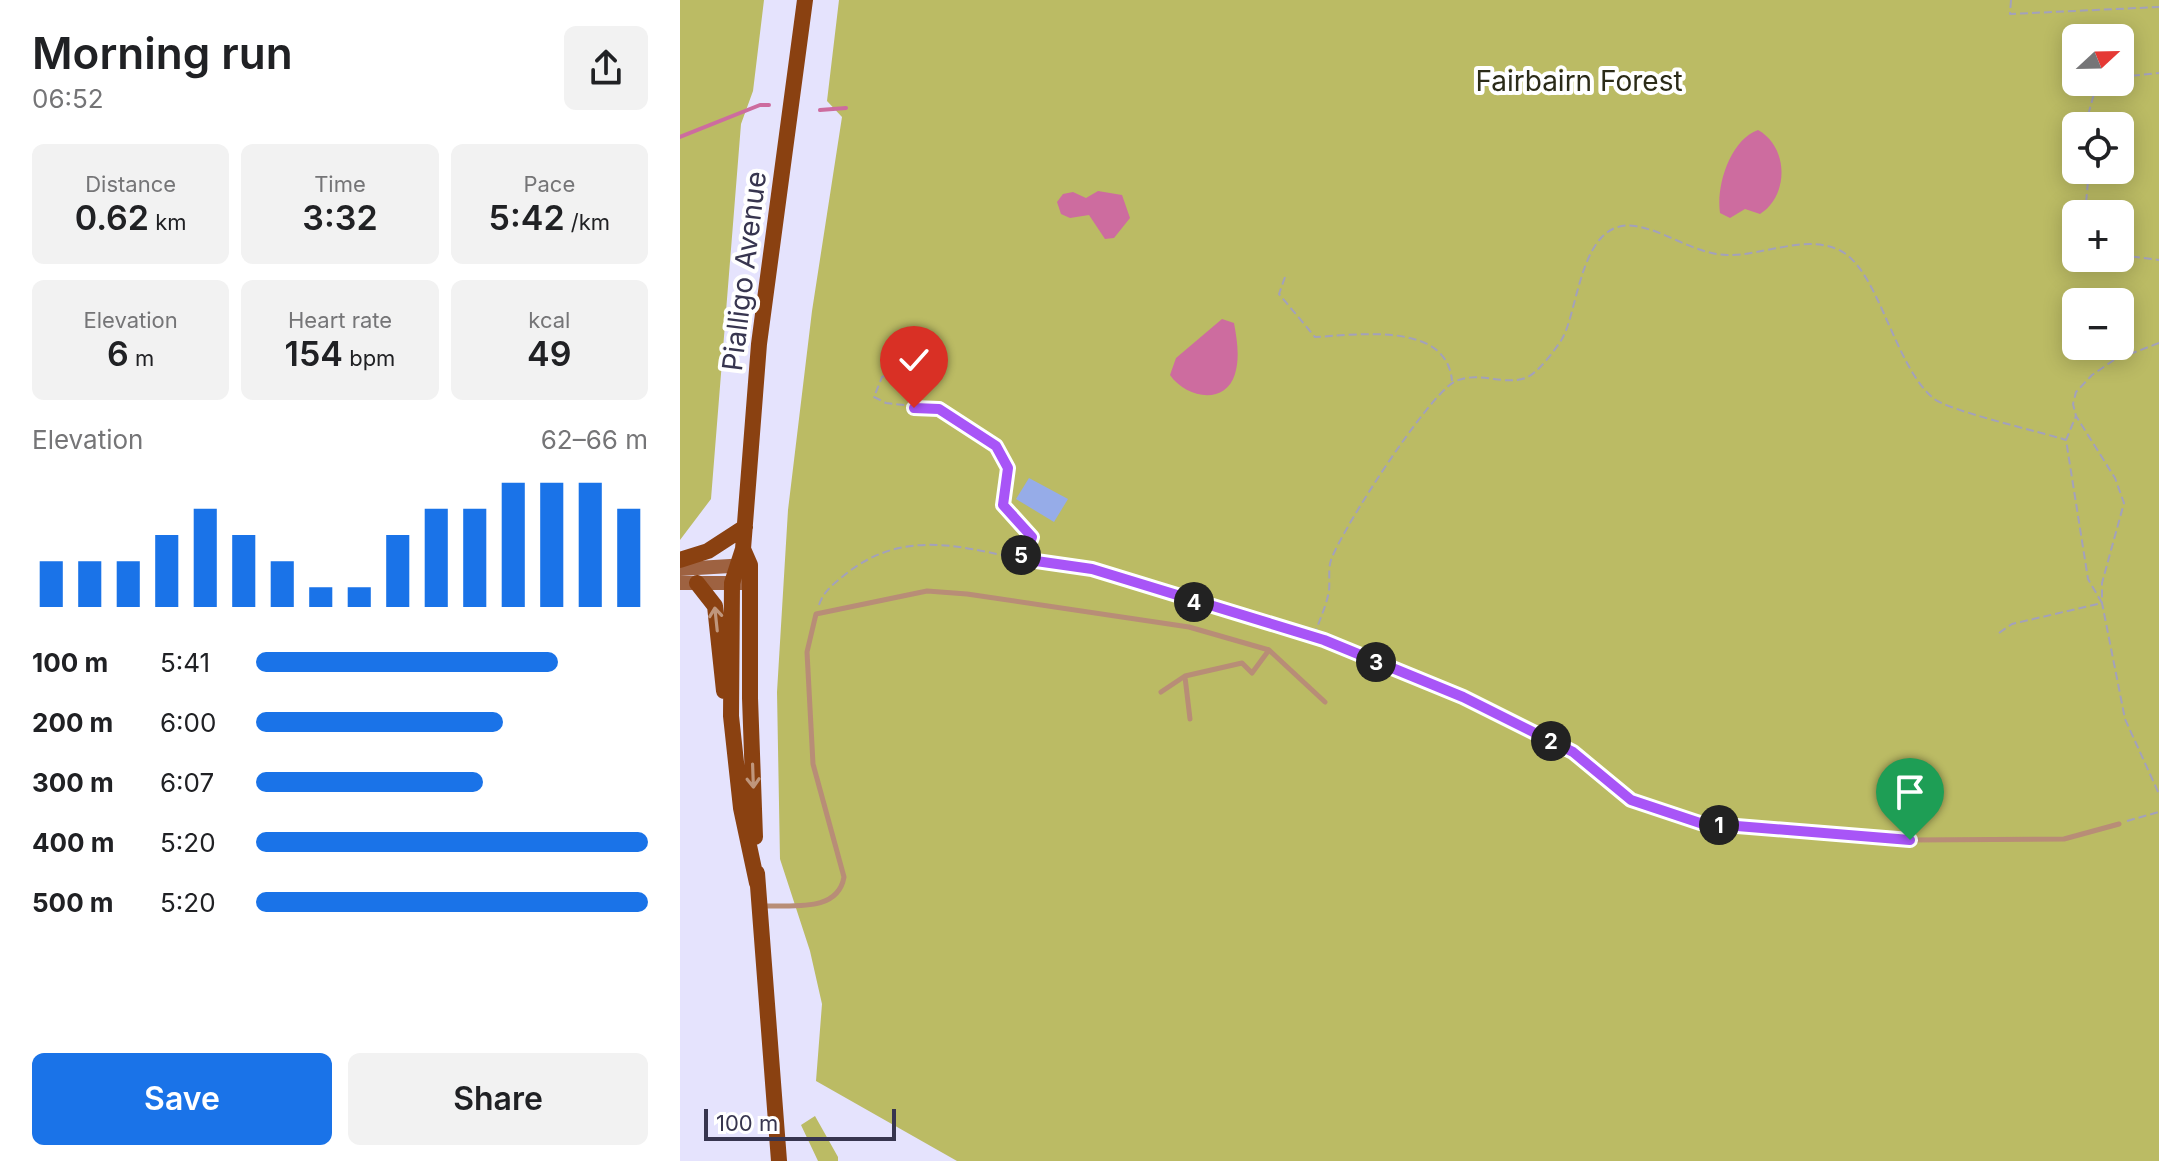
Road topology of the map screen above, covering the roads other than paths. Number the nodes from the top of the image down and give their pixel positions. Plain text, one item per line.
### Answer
1 (805, 0) edge
2 (745, 527) junction
3 (680, 560) edge
4 (743, 560) junction
5 (680, 569) edge
6 (689, 583) edge
7 (732, 583) junction
8 (750, 583) junction
9 (1269, 650) junction
10 (1353, 652) road end
11 (1185, 676) junction
12 (1161, 692) dead end
13 (1325, 702) dead end
14 (731, 716) junction
15 (1190, 719) dead end
16 (2119, 824) road end
17 (757, 883) junction
18 (759, 906) junction
19 (779, 1161) edge

1 - 2 main road, Pialligo Avenue
2 - 3 main road
2 - 4 main road, Pialligo Avenue
4 - 5 main road
4 - 7 main road, Pialligo Avenue
4 - 8 main road, Pialligo Avenue
6 - 7 main road
14 -> 6 main road
7 - 8 main road
7 - 14 main road, Pialligo Avenue
8 -> 17 main road, Pialligo Avenue
9 - 11 lane
9 - 13 lane
9 - 18 lane
10 - 16 lane
11 - 12 lane
11 - 15 lane
14 - 17 main road, Pialligo Avenue
17 - 18 main road, Pialligo Avenue
18 - 19 main road, Pialligo Avenue

